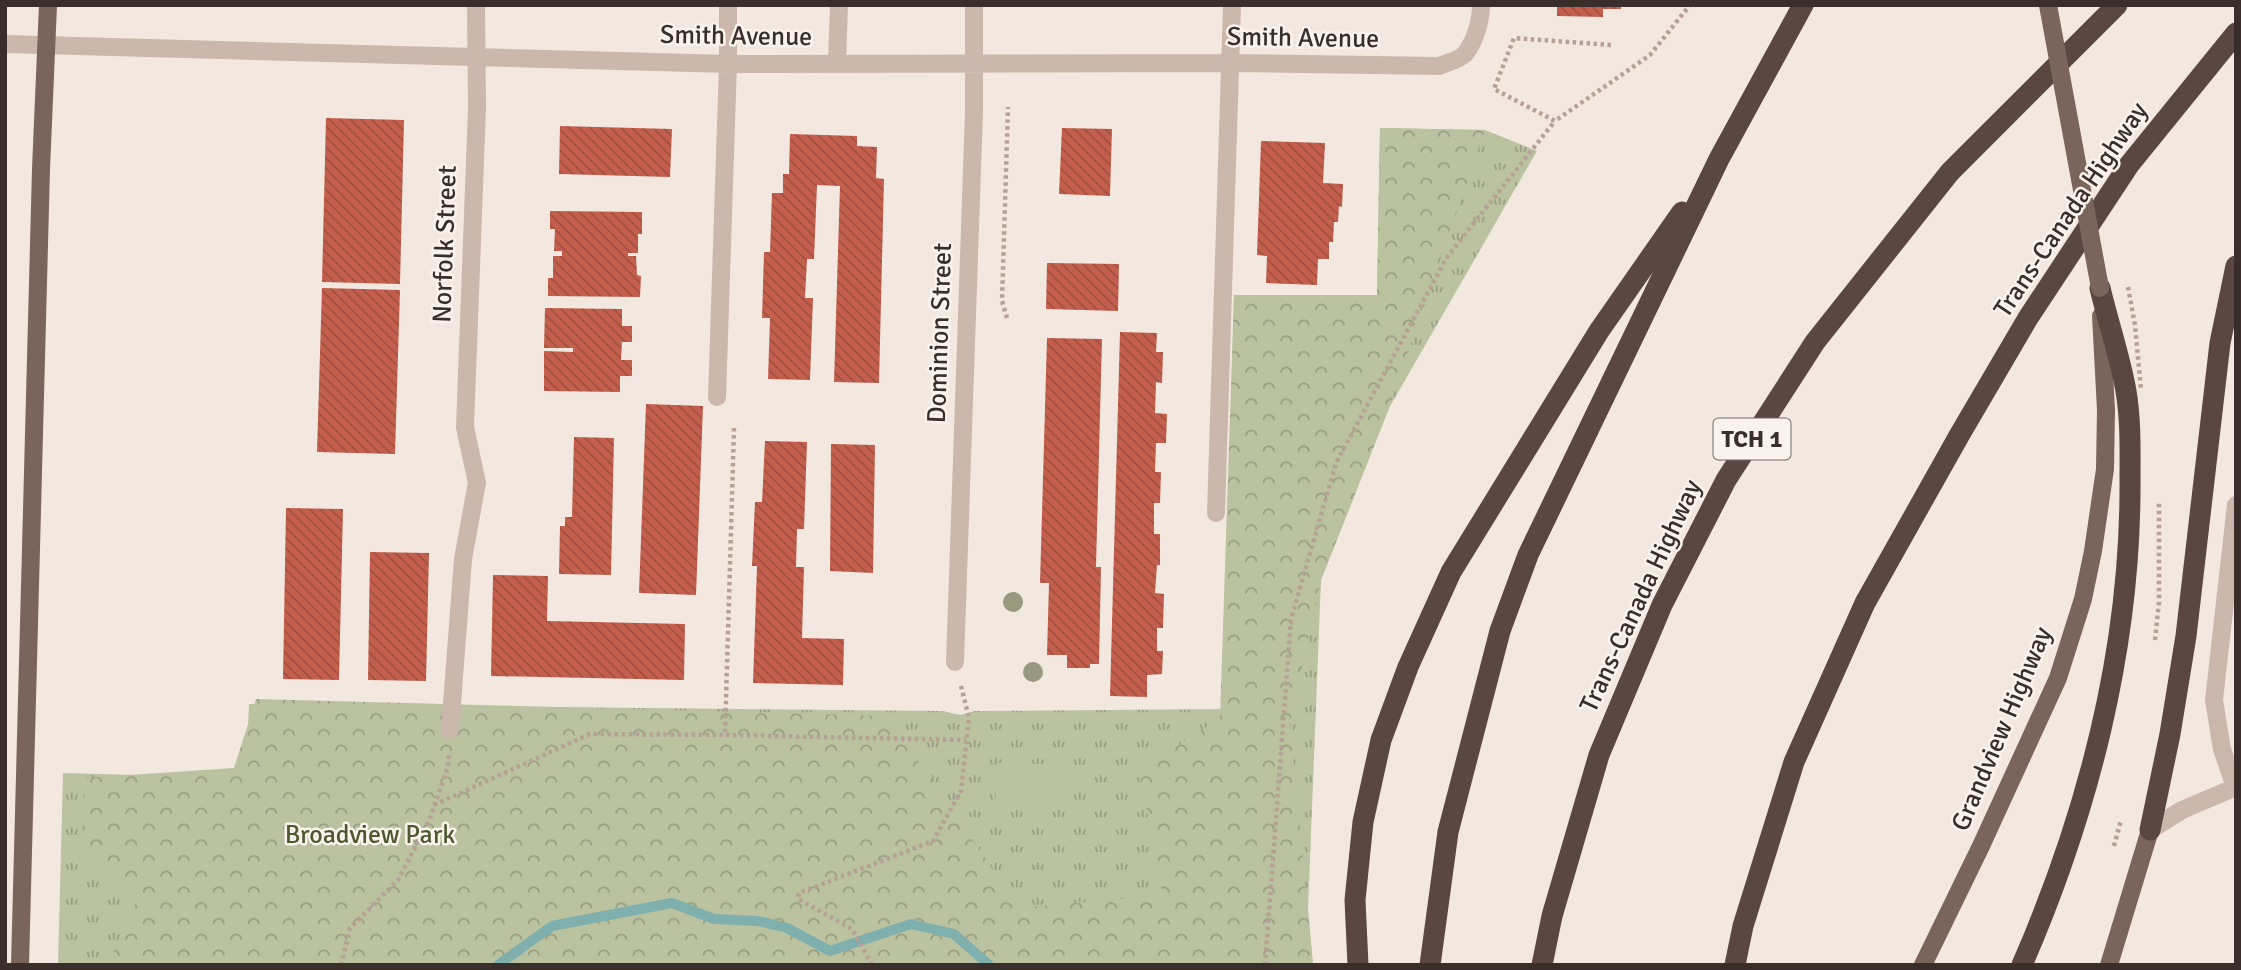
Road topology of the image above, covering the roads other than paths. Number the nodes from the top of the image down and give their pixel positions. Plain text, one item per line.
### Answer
1 (48, 5) edge
2 (476, 5) edge
3 (728, 5) edge
4 (839, 5) edge
5 (974, 5) edge
6 (1232, 5) edge
7 (1481, 5) edge
8 (1803, 5) edge
9 (2048, 5) edge
10 (2117, 5) edge
11 (2236, 33) edge
12 (5, 44) edge
13 (47, 45) junction
14 (476, 56) junction
15 (1230, 63) junction
16 (729, 64) junction
17 (837, 64) junction
18 (975, 65) junction
19 (1719, 159) junction
20 (2236, 266) edge
21 (2100, 288) junction
22 (717, 397) dead end
23 (2236, 505) edge
24 (1216, 513) dead end
25 (955, 662) road end
26 (450, 730) road end
27 (2235, 787) edge
28 (2150, 830) junction
29 (20, 965) edge
30 (1358, 965) edge
31 (1430, 965) edge
32 (1542, 965) edge
33 (1735, 965) edge
34 (1923, 965) edge
35 (2022, 965) edge
36 (2109, 965) edge

1 - 13 main road
2 - 14 street, Norfolk Street
3 - 16 street
4 - 17 street
5 - 18 street, Dominion Street
6 - 15 street
7 - 15 street, Smith Avenue
8 - 19 highway
9 - 21 main road, Grandview Highway, bridge
10 - 32 highway, Trans-Canada Highway / TCH 1
11 - 33 highway, Trans-Canada Highway
12 - 13 street, Smith Avenue
13 - 14 street, Smith Avenue
13 - 29 main road
14 - 16 street, Smith Avenue
14 - 26 street, Norfolk Street
15 - 18 street, Smith Avenue
15 - 24 street
16 - 17 street, Smith Avenue
16 - 22 street
17 - 18 street, Smith Avenue
18 - 25 street, Dominion Street
19 - 30 highway
19 - 31 highway
20 - 28 highway
21 - 34 main road, Grandview Highway
21 - 35 highway
23 - 27 street
27 - 28 street
28 - 36 main road

